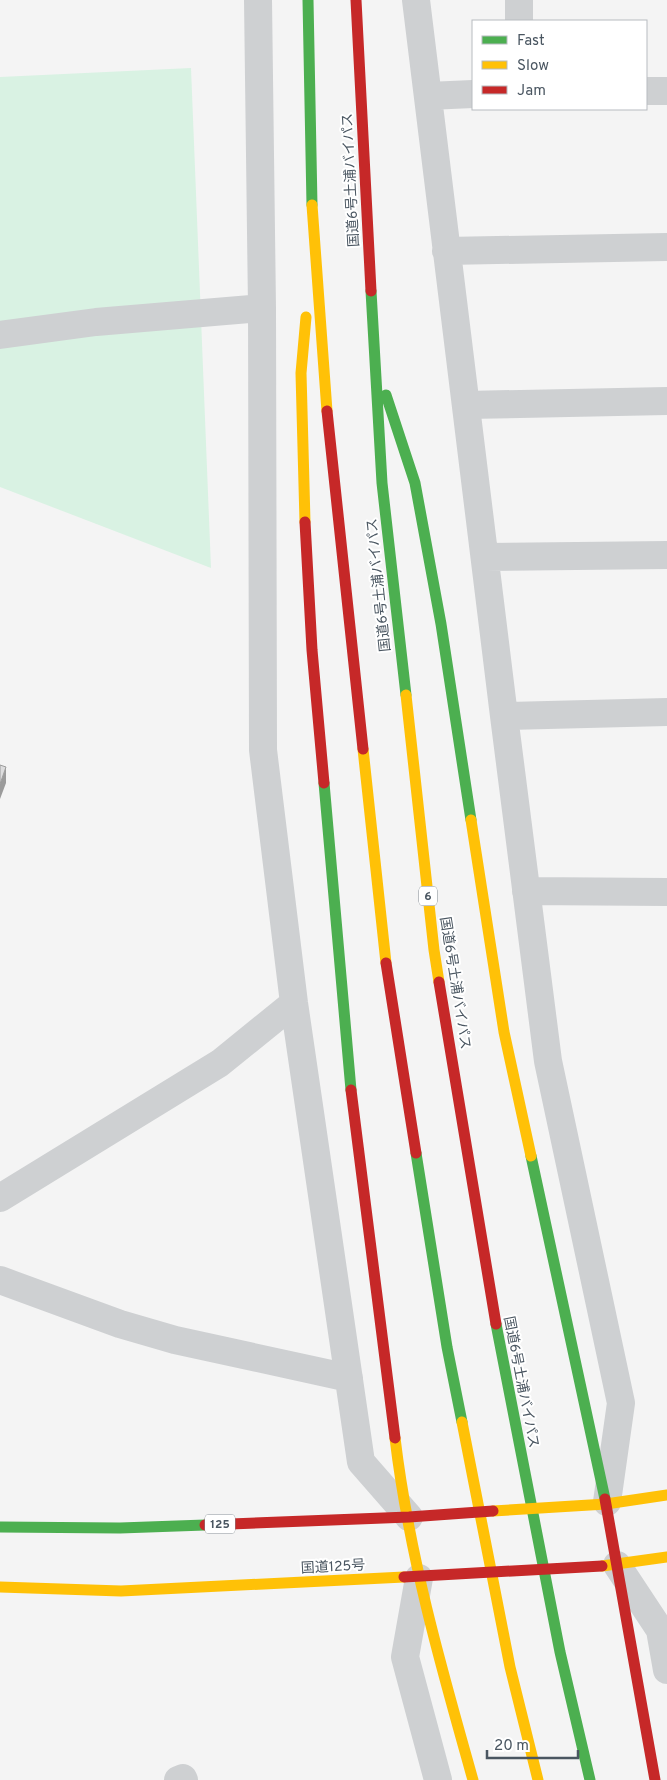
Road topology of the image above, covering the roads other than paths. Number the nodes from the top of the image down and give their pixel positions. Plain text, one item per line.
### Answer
1 (258, 0) edge
2 (308, 0) edge
3 (356, 0) edge
4 (416, 0) edge
5 (519, 0) edge
6 (519, 20) edge
7 (647, 91) edge
8 (667, 91) edge
9 (472, 94) edge
10 (428, 96) junction
11 (313, 228) junction
12 (667, 247) edge
13 (446, 251) junction
14 (262, 308) junction
15 (0, 335) edge
16 (374, 358) junction
17 (667, 401) edge
18 (466, 404) junction
19 (667, 555) edge
20 (485, 557) junction
21 (667, 712) edge
22 (504, 716) junction
23 (526, 891) junction
24 (667, 892) edge
25 (294, 1003) junction
26 (0, 1198) edge
27 (0, 1280) edge
28 (349, 1378) junction
29 (667, 1496) edge
30 (606, 1504) junction
31 (409, 1517) junction
32 (0, 1527) edge
33 (667, 1558) edge
34 (617, 1565) junction
35 (419, 1578) junction
36 (0, 1587) edge
37 (667, 1670) edge
38 (465, 1753) junction
39 (436, 1774) edge
40 (178, 1780) edge
41 (184, 1780) edge
42 (473, 1780) edge
43 (538, 1780) edge
44 (590, 1780) edge
45 (655, 1780) edge

1 - 14 street
2 - 11 highway
3 - 16 highway, 国道6号土浦バイパス / 6
4 - 10 street
5 - 6 street
7 - 8 street
9 - 10 street
10 - 13 street
11 - 31 highway
11 - 43 highway
12 - 13 street
13 - 18 street
14 - 15 street
14 - 25 street
16 - 30 highway
16 - 44 highway, 国道6号土浦バイパス / 6
17 - 18 street
18 - 20 street
19 - 20 street
20 - 22 street
21 - 22 street
22 - 23 street
23 - 24 street
23 - 30 street
25 - 26 street
25 - 28 street
27 - 28 street
28 - 31 street
29 - 30 highway, 125
30 - 31 highway, 125
30 - 34 highway
31 - 32 highway, 125
31 - 35 highway
33 - 34 highway, 国道125号
34 - 35 highway, 国道125号
34 - 37 street
34 - 45 highway
35 - 36 highway, 国道125号
35 - 38 highway
35 - 39 street
38 - 39 street
38 - 42 highway
40 - 41 street

